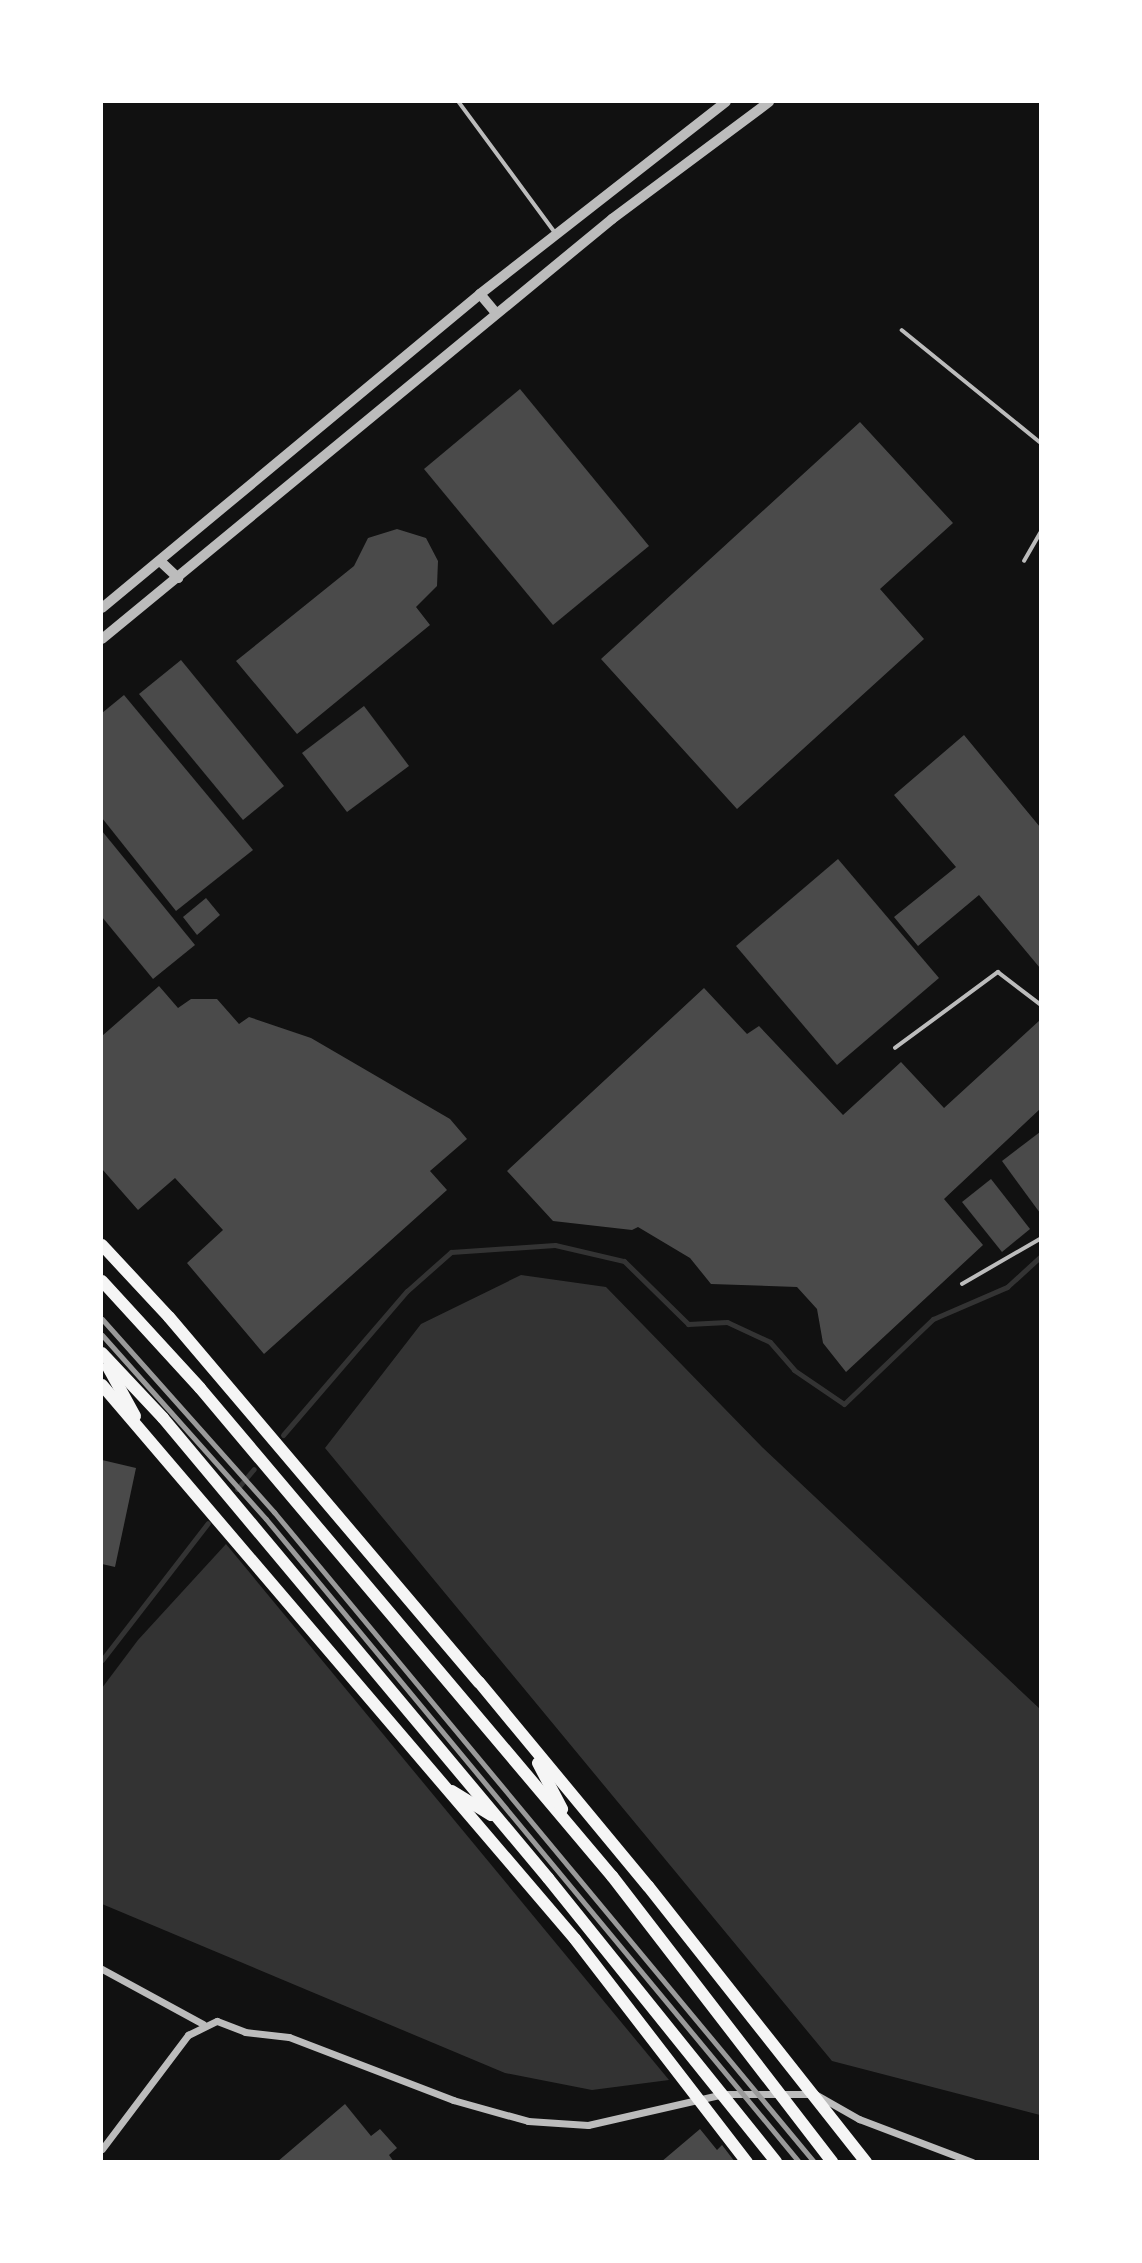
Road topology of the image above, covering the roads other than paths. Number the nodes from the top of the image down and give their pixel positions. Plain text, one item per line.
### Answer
1 (459, 102) edge
2 (726, 102) edge
3 (769, 102) edge
4 (557, 234) junction
5 (480, 294) junction
6 (496, 313) junction
7 (902, 330) dead end
8 (1041, 442) edge
9 (1041, 533) edge
10 (160, 561) junction
11 (1024, 561) dead end
12 (178, 578) junction
13 (102, 608) edge
14 (102, 639) edge
15 (1041, 1004) edge
16 (895, 1048) dead end
17 (1041, 1239) edge
18 (102, 1245) edge
19 (102, 1281) edge
20 (962, 1284) dead end
21 (102, 1354) edge
22 (102, 1385) edge
23 (145, 1435) junction
24 (527, 1740) junction
25 (440, 1784) junction
26 (500, 1820) junction
27 (572, 1828) junction
28 (102, 1969) edge
29 (203, 2024) junction
30 (779, 2092) junction
31 (723, 2094) junction
32 (815, 2094) junction
33 (699, 2099) junction
34 (102, 2148) edge
35 (747, 2161) edge
36 (776, 2161) edge
37 (832, 2161) edge
38 (866, 2161) edge
39 (972, 2161) edge

1 - 4 lane
2 - 4 street
3 - 6 street
4 - 5 street
5 - 6 street
5 - 10 street
6 - 12 street
7 - 8 lane
9 - 11 lane
10 - 12 street
10 - 13 street
12 - 14 street
15 - 16 lane
17 - 20 lane
18 - 24 main road
19 - 27 main road
21 - 23 main road
21 - 26 main road
22 - 23 main road
23 - 25 main road
24 - 27 main road
24 - 32 main road
25 - 26 main road
25 - 33 main road
26 - 31 main road
27 - 30 main road
28 - 29 street
29 - 33 street
29 - 34 street
30 - 31 street
30 - 32 street
30 - 37 main road
31 - 33 street
31 - 36 main road
32 - 38 main road
32 - 39 street
33 - 35 main road

